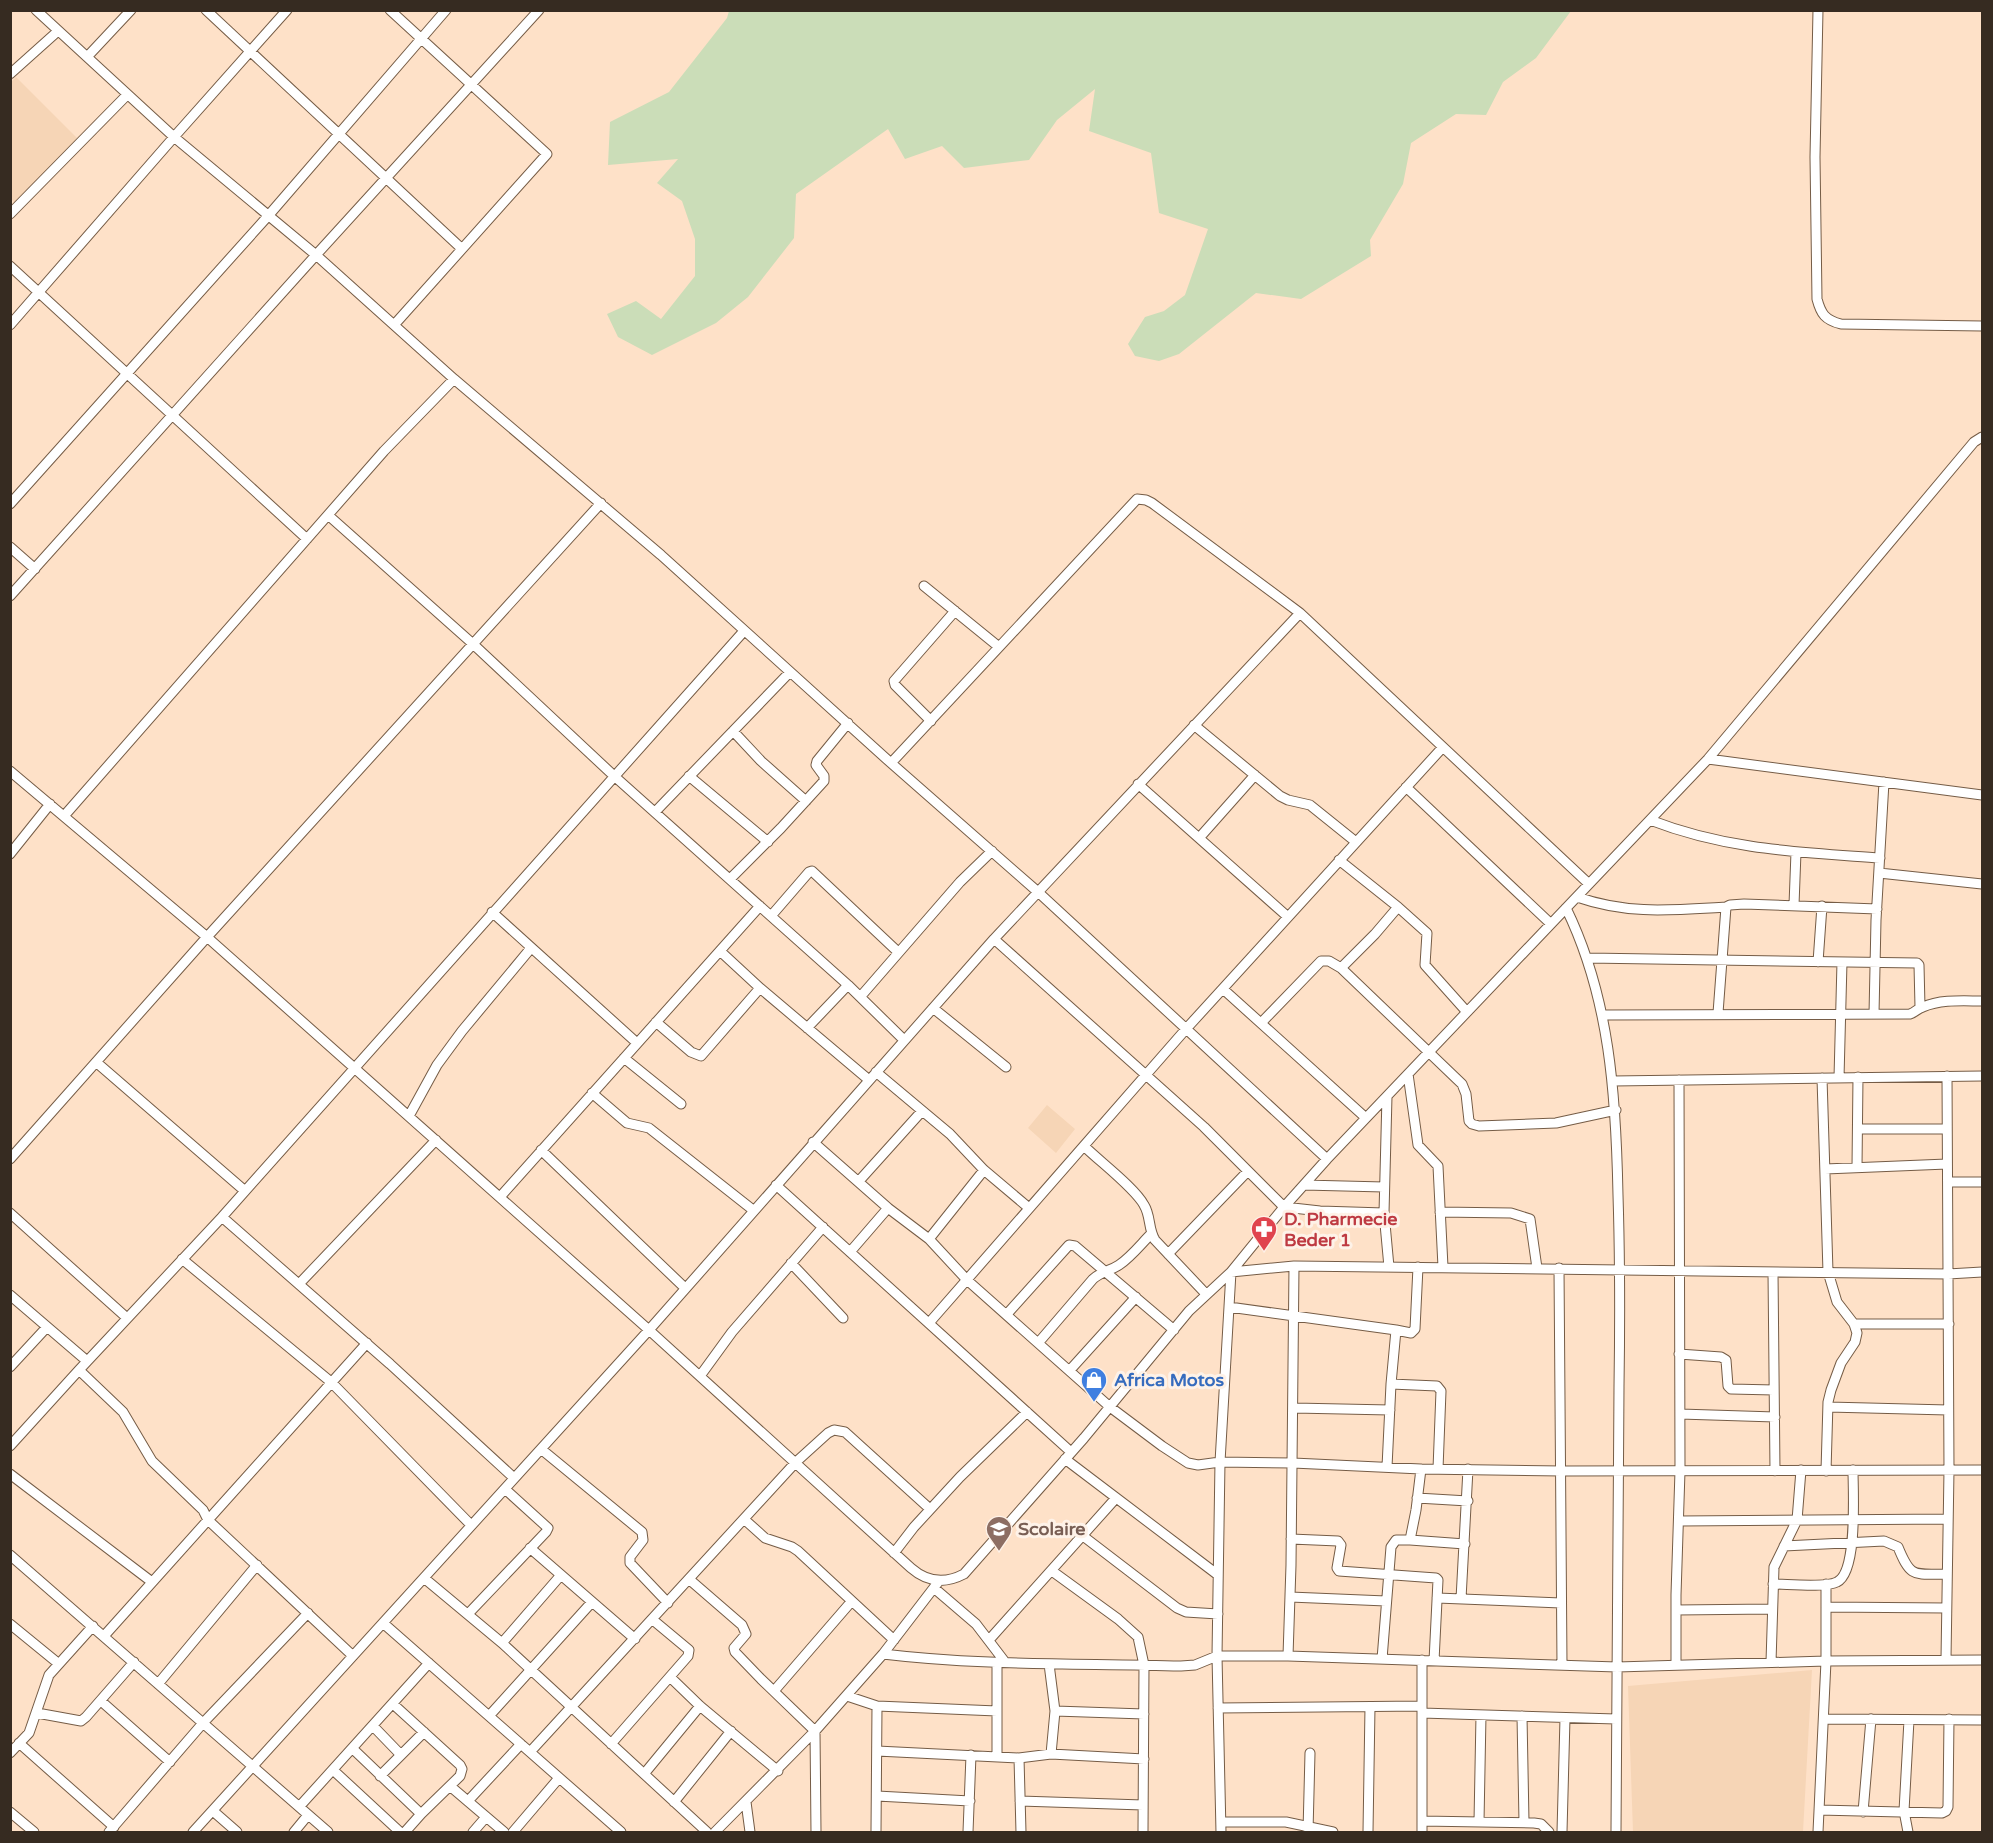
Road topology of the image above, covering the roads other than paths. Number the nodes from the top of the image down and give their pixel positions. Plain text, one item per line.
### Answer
1 (36, 10) edge
2 (130, 10) edge
3 (206, 10) edge
4 (287, 10) edge
5 (390, 10) edge
6 (446, 10) edge
7 (539, 10) edge
8 (1818, 10) edge
9 (58, 31) junction
10 (421, 39) junction
11 (251, 52) junction
12 (87, 57) junction
13 (10, 74) edge
14 (472, 85) junction
15 (127, 95) junction
16 (338, 134) junction
17 (174, 137) junction
18 (385, 180) junction
19 (10, 214) edge
20 (268, 216) junction
21 (461, 248) junction
22 (316, 255) junction
23 (10, 266) edge
24 (39, 292) junction
25 (10, 325) edge
26 (394, 325) junction
27 (1983, 326) edge
28 (127, 372) junction
29 (454, 379) junction
30 (174, 415) junction
31 (1983, 437) edge
32 (601, 503) junction
33 (10, 504) edge
34 (328, 515) junction
35 (307, 539) junction
36 (10, 547) edge
37 (35, 568) junction
38 (924, 586) dead end
39 (10, 596) edge
40 (955, 611) junction
41 (1300, 613) junction
42 (744, 631) junction
43 (473, 644) junction
44 (999, 647) junction
45 (790, 672) junction
46 (931, 721) junction
47 (848, 723) junction
48 (1194, 725) junction
49 (733, 731) junction
50 (1443, 747) junction
51 (1708, 759) junction
52 (891, 763) junction
53 (10, 771) edge
54 (614, 775) junction
55 (1255, 775) junction
56 (689, 776) junction
57 (1884, 782) junction
58 (1138, 784) junction
59 (1406, 787) junction
60 (1983, 795) edge
61 (806, 801) junction
62 (50, 804) junction
63 (655, 812) junction
64 (64, 816) junction
65 (1650, 820) junction
66 (1200, 837) junction
67 (768, 842) junction
68 (1356, 842) junction
69 (992, 851) junction
70 (1796, 852) junction
71 (10, 854) edge
72 (1880, 858) junction
73 (1340, 860) junction
74 (1879, 873) junction
75 (730, 879) junction
76 (1589, 884) junction
77 (1983, 884) edge
78 (1038, 892) junction
79 (1577, 897) junction
80 (1794, 905) junction
81 (760, 906) junction
82 (1821, 906) junction
83 (1398, 907) junction
84 (1726, 907) junction
85 (1566, 908) junction
86 (1877, 909) junction
87 (492, 912) junction
88 (771, 916) junction
89 (1288, 917) junction
90 (1551, 924) junction
91 (207, 937) junction
92 (994, 939) junction
93 (531, 948) junction
94 (720, 951) junction
95 (898, 952) junction
96 (1588, 958) junction
97 (1721, 962) junction
98 (1818, 962) junction
99 (1842, 962) junction
100 (1875, 963) junction
101 (1341, 968) junction
102 (848, 985) junction
103 (760, 988) junction
104 (1223, 989) junction
105 (861, 996) junction
106 (1983, 1000) edge
107 (1920, 1007) junction
108 (933, 1008) junction
109 (1467, 1012) junction
110 (1718, 1013) junction
111 (1840, 1014) junction
112 (1874, 1014) junction
113 (1603, 1015) junction
114 (656, 1022) junction
115 (1261, 1023) junction
116 (807, 1028) junction
117 (1186, 1029) junction
118 (904, 1040) junction
119 (637, 1043) junction
120 (1429, 1052) junction
121 (624, 1058) junction
122 (96, 1062) junction
123 (1006, 1067) dead end
124 (354, 1068) junction
125 (1408, 1074) junction
126 (1147, 1075) junction
127 (873, 1076) junction
128 (1947, 1076) junction
129 (1983, 1076) edge
130 (1858, 1077) junction
131 (1822, 1078) junction
132 (1839, 1078) junction
133 (1679, 1080) junction
134 (1612, 1081) junction
135 (592, 1093) junction
136 (1387, 1096) junction
137 (681, 1104) dead end
138 (1616, 1110) junction
139 (922, 1111) junction
140 (409, 1116) junction
141 (1366, 1118) junction
142 (1858, 1129) junction
143 (1947, 1129) junction
144 (436, 1140) junction
145 (813, 1142) junction
146 (1084, 1146) junction
147 (540, 1150) junction
148 (10, 1159) edge
149 (1327, 1159) junction
150 (1947, 1164) junction
151 (1857, 1167) junction
152 (1825, 1169) junction
153 (984, 1170) junction
154 (1248, 1171) junction
155 (859, 1181) junction
156 (1948, 1182) junction
157 (1983, 1182) edge
158 (776, 1185) junction
159 (1304, 1185) junction
160 (1384, 1187) junction
161 (245, 1191) junction
162 (500, 1197) junction
163 (1284, 1207) junction
164 (888, 1208) junction
165 (1029, 1208) junction
166 (753, 1210) junction
167 (1440, 1212) junction
168 (10, 1213) edge
169 (1384, 1213) junction
170 (222, 1217) junction
171 (823, 1227) junction
172 (1151, 1234) junction
173 (929, 1239) junction
174 (850, 1252) junction
175 (1168, 1254) junction
176 (182, 1259) junction
177 (791, 1263) junction
178 (1294, 1266) junction
179 (1389, 1267) junction
180 (1418, 1267) junction
181 (1443, 1267) junction
182 (1537, 1268) junction
183 (1559, 1268) junction
184 (1105, 1270) junction
185 (1620, 1271) junction
186 (1680, 1271) junction
187 (1231, 1272) junction
188 (1773, 1272) junction
189 (1828, 1272) junction
190 (1983, 1272) edge
191 (1948, 1274) junction
192 (967, 1280) junction
193 (299, 1284) junction
194 (685, 1288) junction
195 (1206, 1294) junction
196 (10, 1295) edge
197 (1136, 1297) junction
198 (1229, 1307) junction
199 (1007, 1314) junction
200 (1295, 1316) junction
201 (127, 1318) junction
202 (843, 1318) dead end
203 (929, 1323) junction
204 (1854, 1324) junction
205 (1949, 1324) junction
206 (47, 1327) junction
207 (649, 1330) junction
208 (1174, 1330) junction
209 (1396, 1330) junction
210 (1039, 1342) junction
211 (366, 1343) junction
212 (1680, 1354) junction
213 (87, 1361) junction
214 (10, 1366) edge
215 (79, 1370) junction
216 (1070, 1370) junction
217 (700, 1376) junction
218 (331, 1382) junction
219 (1391, 1384) junction
220 (1774, 1390) junction
221 (1110, 1407) junction
222 (1828, 1407) junction
223 (1294, 1408) junction
224 (1390, 1410) junction
225 (1948, 1410) junction
226 (1028, 1413) junction
227 (1680, 1414) junction
228 (1774, 1417) junction
229 (10, 1446) edge
230 (541, 1449) junction
231 (1068, 1456) junction
232 (796, 1462) junction
233 (1220, 1462) junction
234 (1293, 1463) junction
235 (1387, 1467) junction
236 (1420, 1469) junction
237 (1438, 1469) junction
238 (1468, 1470) junction
239 (1801, 1470) junction
240 (1852, 1470) junction
241 (1949, 1470) junction
242 (1983, 1470) edge
243 (1562, 1471) junction
244 (1680, 1471) junction
245 (1775, 1471) junction
246 (1826, 1471) junction
247 (1619, 1472) junction
248 (10, 1474) edge
249 (514, 1478) junction
250 (504, 1489) junction
251 (1116, 1498) junction
252 (1417, 1498) junction
253 (1468, 1501) junction
254 (930, 1509) junction
255 (1948, 1519) junction
256 (208, 1520) junction
257 (745, 1520) junction
258 (1797, 1520) junction
259 (1853, 1520) junction
260 (1679, 1521) junction
261 (471, 1526) junction
262 (1083, 1536) junction
263 (1291, 1539) junction
264 (1410, 1540) junction
265 (1851, 1542) junction
266 (1465, 1544) junction
267 (1784, 1546) junction
268 (530, 1548) junction
269 (894, 1552) junction
270 (10, 1555) edge
271 (257, 1565) junction
272 (1052, 1571) junction
273 (1389, 1574) junction
274 (1947, 1574) junction
275 (561, 1575) junction
276 (1218, 1575) junction
277 (424, 1578) junction
278 (690, 1580) junction
279 (152, 1582) junction
280 (1773, 1584) junction
281 (1827, 1584) junction
282 (937, 1585) junction
283 (1290, 1597) junction
284 (1437, 1598) junction
285 (1461, 1599) junction
286 (1386, 1601) junction
287 (592, 1602) junction
288 (851, 1602) junction
289 (668, 1603) junction
290 (1561, 1603) junction
291 (1826, 1607) junction
292 (1946, 1608) junction
293 (1772, 1609) junction
294 (1676, 1610) junction
295 (308, 1613) junction
296 (468, 1614) junction
297 (1218, 1614) junction
298 (653, 1620) junction
299 (383, 1623) junction
300 (10, 1624) edge
301 (93, 1626) junction
302 (104, 1636) junction
303 (635, 1639) junction
304 (894, 1640) junction
305 (989, 1640) junction
306 (502, 1643) junction
307 (883, 1654) junction
308 (353, 1656) junction
309 (1217, 1656) junction
310 (1288, 1656) junction
311 (1382, 1659) junction
312 (1946, 1659) junction
313 (1422, 1660) junction
314 (1983, 1660) edge
315 (1434, 1661) junction
316 (1826, 1661) junction
317 (134, 1662) junction
318 (1001, 1662) junction
319 (1771, 1662) junction
320 (59, 1664) junction
321 (429, 1664) junction
322 (1049, 1664) junction
323 (1144, 1665) junction
324 (1562, 1665) junction
325 (1676, 1665) junction
326 (1617, 1667) junction
327 (532, 1670) junction
328 (670, 1677) junction
329 (159, 1684) junction
330 (774, 1691) junction
331 (848, 1696) junction
332 (101, 1701) junction
333 (393, 1704) junction
334 (700, 1706) junction
335 (877, 1706) junction
336 (1370, 1707) junction
337 (571, 1708) junction
338 (1218, 1708) junction
339 (1422, 1709) junction
340 (997, 1711) junction
341 (1055, 1711) junction
342 (37, 1713) junction
343 (1144, 1714) junction
344 (1481, 1715) junction
345 (489, 1716) junction
346 (1522, 1716) junction
347 (1565, 1718) junction
348 (1616, 1719) junction
349 (1824, 1719) junction
350 (1871, 1719) junction
351 (1949, 1719) junction
352 (1909, 1720) junction
353 (1983, 1720) edge
354 (203, 1723) junction
355 (374, 1725) junction
356 (731, 1731) junction
357 (815, 1731) junction
358 (424, 1732) junction
359 (19, 1743) junction
360 (520, 1744) junction
361 (611, 1744) junction
362 (352, 1749) junction
363 (877, 1751) junction
364 (530, 1752) junction
365 (10, 1753) edge
366 (1310, 1753) dead end
367 (1051, 1754) junction
368 (401, 1755) junction
369 (972, 1755) junction
370 (997, 1756) junction
371 (1019, 1758) junction
372 (1144, 1759) junction
373 (170, 1762) junction
374 (253, 1767) junction
375 (333, 1770) junction
376 (778, 1771) junction
377 (644, 1774) junction
378 (380, 1776) junction
379 (559, 1778) junction
380 (450, 1785) junction
381 (877, 1796) junction
382 (468, 1800) junction
383 (970, 1801) junction
384 (1020, 1801) junction
385 (674, 1802) junction
386 (746, 1802) junction
387 (1143, 1805) junction
388 (299, 1807) junction
389 (1819, 1810) junction
390 (213, 1811) junction
391 (1904, 1811) junction
392 (10, 1812) edge
393 (1863, 1812) junction
394 (421, 1814) junction
395 (308, 1815) junction
396 (486, 1817) junction
397 (1422, 1821) junction
398 (1221, 1822) junction
399 (1479, 1822) junction
400 (1507, 1822) junction
401 (1524, 1822) junction
402 (1308, 1829) edge
403 (112, 1830) edge
404 (34, 1833) edge
405 (193, 1833) edge
406 (237, 1833) edge
407 (294, 1833) edge
408 (327, 1833) edge
409 (400, 1833) edge
410 (405, 1833) edge
411 (473, 1833) edge
412 (504, 1833) edge
413 (513, 1833) edge
414 (621, 1833) edge
415 (707, 1833) edge
416 (715, 1833) edge
417 (750, 1833) edge
418 (816, 1833) edge
419 (876, 1833) edge
420 (968, 1833) edge
421 (1020, 1833) edge
422 (1143, 1833) edge
423 (1221, 1833) edge
424 (1333, 1833) edge
425 (1368, 1833) edge
426 (1422, 1833) edge
427 (1507, 1833) edge
428 (1549, 1833) edge
429 (1562, 1833) edge
430 (1616, 1833) edge
431 (1818, 1833) edge
432 (1908, 1833) edge

1 - 9 street
2 - 12 street
3 - 11 street
4 - 11 street
5 - 10 street
6 - 10 street
7 - 14 street
8 - 27 street
9 - 12 street
9 - 13 street
10 - 14 street
10 - 16 street
11 - 16 street
11 - 17 street
12 - 15 street
14 - 18 street
14 - 21 street
15 - 17 street
15 - 19 street
16 - 18 street
16 - 20 street
17 - 20 street
17 - 24 street
18 - 21 street
18 - 22 street
20 - 22 street
20 - 28 street
21 - 26 street
22 - 26 street
22 - 30 street
23 - 24 street
24 - 25 street
24 - 28 street
26 - 29 street
28 - 30 street
28 - 33 street
29 - 32 street
29 - 34 street
30 - 35 street
30 - 37 street
31 - 51 street
32 - 42 street
32 - 43 street
34 - 35 street
34 - 43 street
35 - 64 street
36 - 37 street
37 - 39 street
38 - 40 street
40 - 44 street
40 - 46 street
41 - 44 street
41 - 48 street
41 - 50 street
42 - 45 street
42 - 54 street
43 - 54 street
43 - 91 street
44 - 46 street
45 - 47 street
45 - 49 street
46 - 52 street
47 - 52 street
47 - 61 street
48 - 55 street
48 - 58 street
49 - 56 street
49 - 61 street
50 - 59 street
50 - 76 street
51 - 57 street
51 - 65 street
52 - 69 street
53 - 62 street
54 - 63 street
54 - 87 street
55 - 66 street
55 - 68 street
56 - 63 street
56 - 67 street
57 - 60 street
57 - 72 street
58 - 66 street
58 - 78 street
59 - 68 street
59 - 90 street
61 - 67 street
62 - 64 street
62 - 71 street
63 - 75 street
64 - 91 street
65 - 70 street
65 - 76 street
66 - 89 street
67 - 75 street
68 - 73 street
69 - 78 street
69 - 95 street
70 - 72 street
70 - 80 street
72 - 74 street
73 - 83 street
73 - 89 street
74 - 77 street
74 - 86 street
75 - 81 street
76 - 79 street
78 - 92 street
78 - 117 street
79 - 84 street
79 - 85 street
80 - 82 street
80 - 84 street
81 - 88 street
81 - 94 street
82 - 86 street
82 - 98 street
83 - 101 street
83 - 109 street
84 - 97 street
85 - 90 street
85 - 96 street
86 - 100 street
87 - 93 street
87 - 124 street
88 - 95 street
88 - 102 street
89 - 104 street
90 - 109 street
91 - 122 street
91 - 124 street
92 - 108 street
92 - 126 street
93 - 119 street
93 - 140 street
94 - 103 street
94 - 114 street
95 - 105 street
96 - 97 street
96 - 113 street
97 - 98 street
97 - 110 street
98 - 99 street
99 - 100 street
99 - 111 street
100 - 107 street
100 - 112 street
101 - 115 street
101 - 120 street
102 - 105 street
102 - 116 street
103 - 114 street
103 - 116 street
104 - 115 street
104 - 117 street
105 - 118 street
106 - 107 street
107 - 112 street
108 - 118 street
108 - 123 street
109 - 120 street
110 - 111 street
110 - 113 street
111 - 112 street
111 - 132 street
113 - 134 street
114 - 119 street
115 - 141 street
116 - 127 street
117 - 126 street
117 - 149 street
118 - 127 street
119 - 121 street
120 - 125 street
120 - 138 street
121 - 135 street
121 - 137 street
122 - 148 street
122 - 161 street
124 - 140 street
124 - 161 street
125 - 136 street
125 - 167 street
126 - 146 street
126 - 154 street
127 - 139 street
127 - 145 street
128 - 129 street
128 - 130 street
128 - 143 street
130 - 132 street
130 - 142 street
131 - 132 street
131 - 133 street
131 - 152 street
133 - 134 street
133 - 186 street
134 - 138 street
135 - 147 street
135 - 166 street
136 - 141 street
136 - 160 street
138 - 185 street
139 - 153 street
139 - 155 street
140 - 144 street
141 - 149 street
142 - 143 street
142 - 151 street
143 - 150 street
144 - 162 street
144 - 193 street
145 - 155 street
145 - 158 street
146 - 165 street
146 - 172 street
147 - 162 street
147 - 194 street
149 - 159 street
150 - 151 street
150 - 156 street
151 - 152 street
152 - 189 street
153 - 165 street
153 - 173 street
154 - 163 street
154 - 175 street
155 - 164 street
156 - 157 street
156 - 191 street
158 - 166 street
158 - 171 street
159 - 160 street
159 - 163 street
160 - 169 street
161 - 170 street
162 - 207 street
163 - 169 street
163 - 187 street
164 - 173 street
164 - 174 street
165 - 192 street
166 - 194 street
167 - 181 street
167 - 182 street
168 - 201 street
169 - 179 street
170 - 176 street
170 - 193 street
171 - 174 street
171 - 177 street
172 - 175 street
172 - 184 street
173 - 192 street
174 - 203 street
175 - 195 street
176 - 201 street
176 - 218 street
177 - 202 street
177 - 217 street
178 - 179 street
178 - 187 street
178 - 200 street
179 - 180 street
180 - 181 street
180 - 209 street
181 - 182 street
182 - 183 street
183 - 185 street
183 - 243 street
184 - 197 street
184 - 199 street
184 - 210 street
185 - 186 street
185 - 247 street
186 - 188 street
186 - 212 street
187 - 195 street
187 - 198 street
188 - 189 street
188 - 220 street
189 - 191 street
189 - 204 street
190 - 191 street
191 - 205 street
192 - 199 street
192 - 203 street
193 - 211 street
194 - 207 street
195 - 208 street
196 - 206 street
197 - 208 street
197 - 216 street
198 - 200 street
198 - 233 street
199 - 210 street
200 - 209 street
200 - 223 street
201 - 213 street
203 - 226 street
204 - 205 street
204 - 222 street
205 - 225 street
206 - 213 street
206 - 214 street
207 - 217 street
207 - 230 street
208 - 221 street
209 - 219 street
210 - 216 street
211 - 218 street
211 - 249 street
212 - 220 street
212 - 227 street
213 - 215 street
215 - 229 street
215 - 256 street
216 - 221 street
217 - 232 street
218 - 256 street
218 - 261 street
219 - 224 street
219 - 237 street
220 - 228 street
221 - 231 street
221 - 233 street
222 - 225 street
222 - 246 street
223 - 224 street
223 - 234 street
224 - 235 street
225 - 241 street
226 - 231 street
226 - 254 street
227 - 228 street
227 - 244 street
228 - 245 street
230 - 249 street
230 - 289 street
231 - 251 street
231 - 282 street
232 - 254 street
232 - 257 street
232 - 269 street
233 - 234 street
233 - 276 street
234 - 235 street
234 - 263 street
235 - 236 street
236 - 237 street
236 - 252 street
237 - 238 street
238 - 243 street
238 - 253 street
239 - 245 street
239 - 246 street
239 - 258 street
240 - 241 street
240 - 246 street
240 - 259 street
241 - 242 street
241 - 255 street
243 - 247 street
243 - 290 street
244 - 245 street
244 - 247 street
244 - 260 street
247 - 326 street
248 - 279 street
249 - 250 street
250 - 261 street
250 - 268 street
251 - 262 street
251 - 276 street
252 - 253 street
252 - 264 street
253 - 266 street
254 - 269 street
255 - 259 street
255 - 274 street
256 - 271 street
256 - 279 street
257 - 278 street
257 - 288 street
258 - 259 street
258 - 260 street
258 - 267 street
259 - 265 street
260 - 294 street
261 - 277 street
262 - 272 street
262 - 297 street
263 - 273 street
263 - 283 street
264 - 266 street
264 - 273 street
265 - 267 street
265 - 274 street
265 - 281 street
266 - 285 street
267 - 280 street
268 - 275 street
268 - 296 street
269 - 282 street
270 - 301 street
271 - 295 street
271 - 329 street
272 - 305 street
272 - 323 street
273 - 284 street
273 - 286 street
274 - 292 street
275 - 287 street
275 - 306 street
276 - 297 street
277 - 296 street
277 - 299 street
278 - 289 street
278 - 330 street
279 - 302 street
280 - 281 street
280 - 293 street
281 - 291 street
282 - 304 street
282 - 305 street
283 - 286 street
283 - 310 street
284 - 285 street
284 - 315 street
285 - 290 street
286 - 311 street
287 - 303 street
287 - 327 street
288 - 304 street
288 - 330 street
289 - 298 street
290 - 324 street
291 - 292 street
291 - 316 street
292 - 312 street
293 - 294 street
293 - 319 street
294 - 325 street
295 - 308 street
295 - 354 street
296 - 306 street
297 - 309 street
298 - 303 street
298 - 328 street
299 - 308 street
299 - 321 street
300 - 320 street
301 - 302 street
301 - 320 street
302 - 317 street
303 - 337 street
304 - 307 street
305 - 318 street
306 - 327 street
307 - 318 street
307 - 331 street
308 - 374 street
309 - 310 street
309 - 323 street
309 - 338 street
310 - 311 street
311 - 313 street
312 - 314 street
312 - 316 street
313 - 315 street
313 - 339 street
315 - 324 street
316 - 319 street
316 - 349 street
317 - 329 street
317 - 332 street
318 - 322 street
318 - 340 street
319 - 325 street
320 - 342 street
321 - 333 street
321 - 345 street
322 - 323 street
322 - 341 street
323 - 343 street
324 - 326 street
325 - 326 street
326 - 348 street
327 - 337 street
327 - 345 street
328 - 334 street
328 - 361 street
329 - 354 street
330 - 357 street
331 - 335 street
331 - 357 street
332 - 342 street
332 - 373 street
333 - 355 street
333 - 358 street
334 - 356 street
334 - 377 street
335 - 340 street
335 - 363 street
336 - 338 street
336 - 339 street
336 - 425 street
337 - 361 street
337 - 364 street
338 - 398 street
339 - 344 street
339 - 397 street
340 - 370 street
341 - 343 street
341 - 367 street
342 - 359 street
343 - 372 street
344 - 346 street
344 - 399 street
345 - 360 street
346 - 347 street
346 - 401 street
347 - 348 street
347 - 429 street
348 - 430 street
349 - 350 street
349 - 389 street
350 - 352 street
350 - 393 street
351 - 352 street
351 - 353 street
351 - 391 street
352 - 391 street
354 - 373 street
354 - 374 street
355 - 362 street
355 - 368 street
356 - 376 street
356 - 385 street
357 - 376 street
357 - 418 street
358 - 368 street
358 - 380 street
359 - 365 street
359 - 403 street
360 - 364 street
360 - 382 street
361 - 377 street
362 - 375 street
362 - 378 street
363 - 369 street
363 - 381 street
364 - 379 street
366 - 402 street
367 - 371 street
367 - 372 street
368 - 378 street
369 - 370 street
369 - 383 street
370 - 371 street
371 - 384 street
372 - 387 street
373 - 403 street
374 - 388 street
374 - 390 street
375 - 388 street
375 - 409 street
376 - 386 street
377 - 385 street
378 - 394 street
379 - 413 street
379 - 414 street
380 - 382 street
380 - 394 street
381 - 383 street
381 - 419 street
382 - 396 street
383 - 420 street
384 - 387 street
384 - 421 street
385 - 415 street
386 - 416 street
386 - 417 street
387 - 422 street
388 - 395 street
389 - 393 street
389 - 431 street
390 - 405 street
390 - 406 street
391 - 393 street
391 - 432 street
392 - 404 street
394 - 410 street
395 - 407 street
395 - 408 street
396 - 411 street
396 - 412 street
397 - 399 street
397 - 426 street
398 - 402 street
398 - 423 street
399 - 400 street
400 - 401 street
400 - 427 street
401 - 428 street
402 - 424 street

